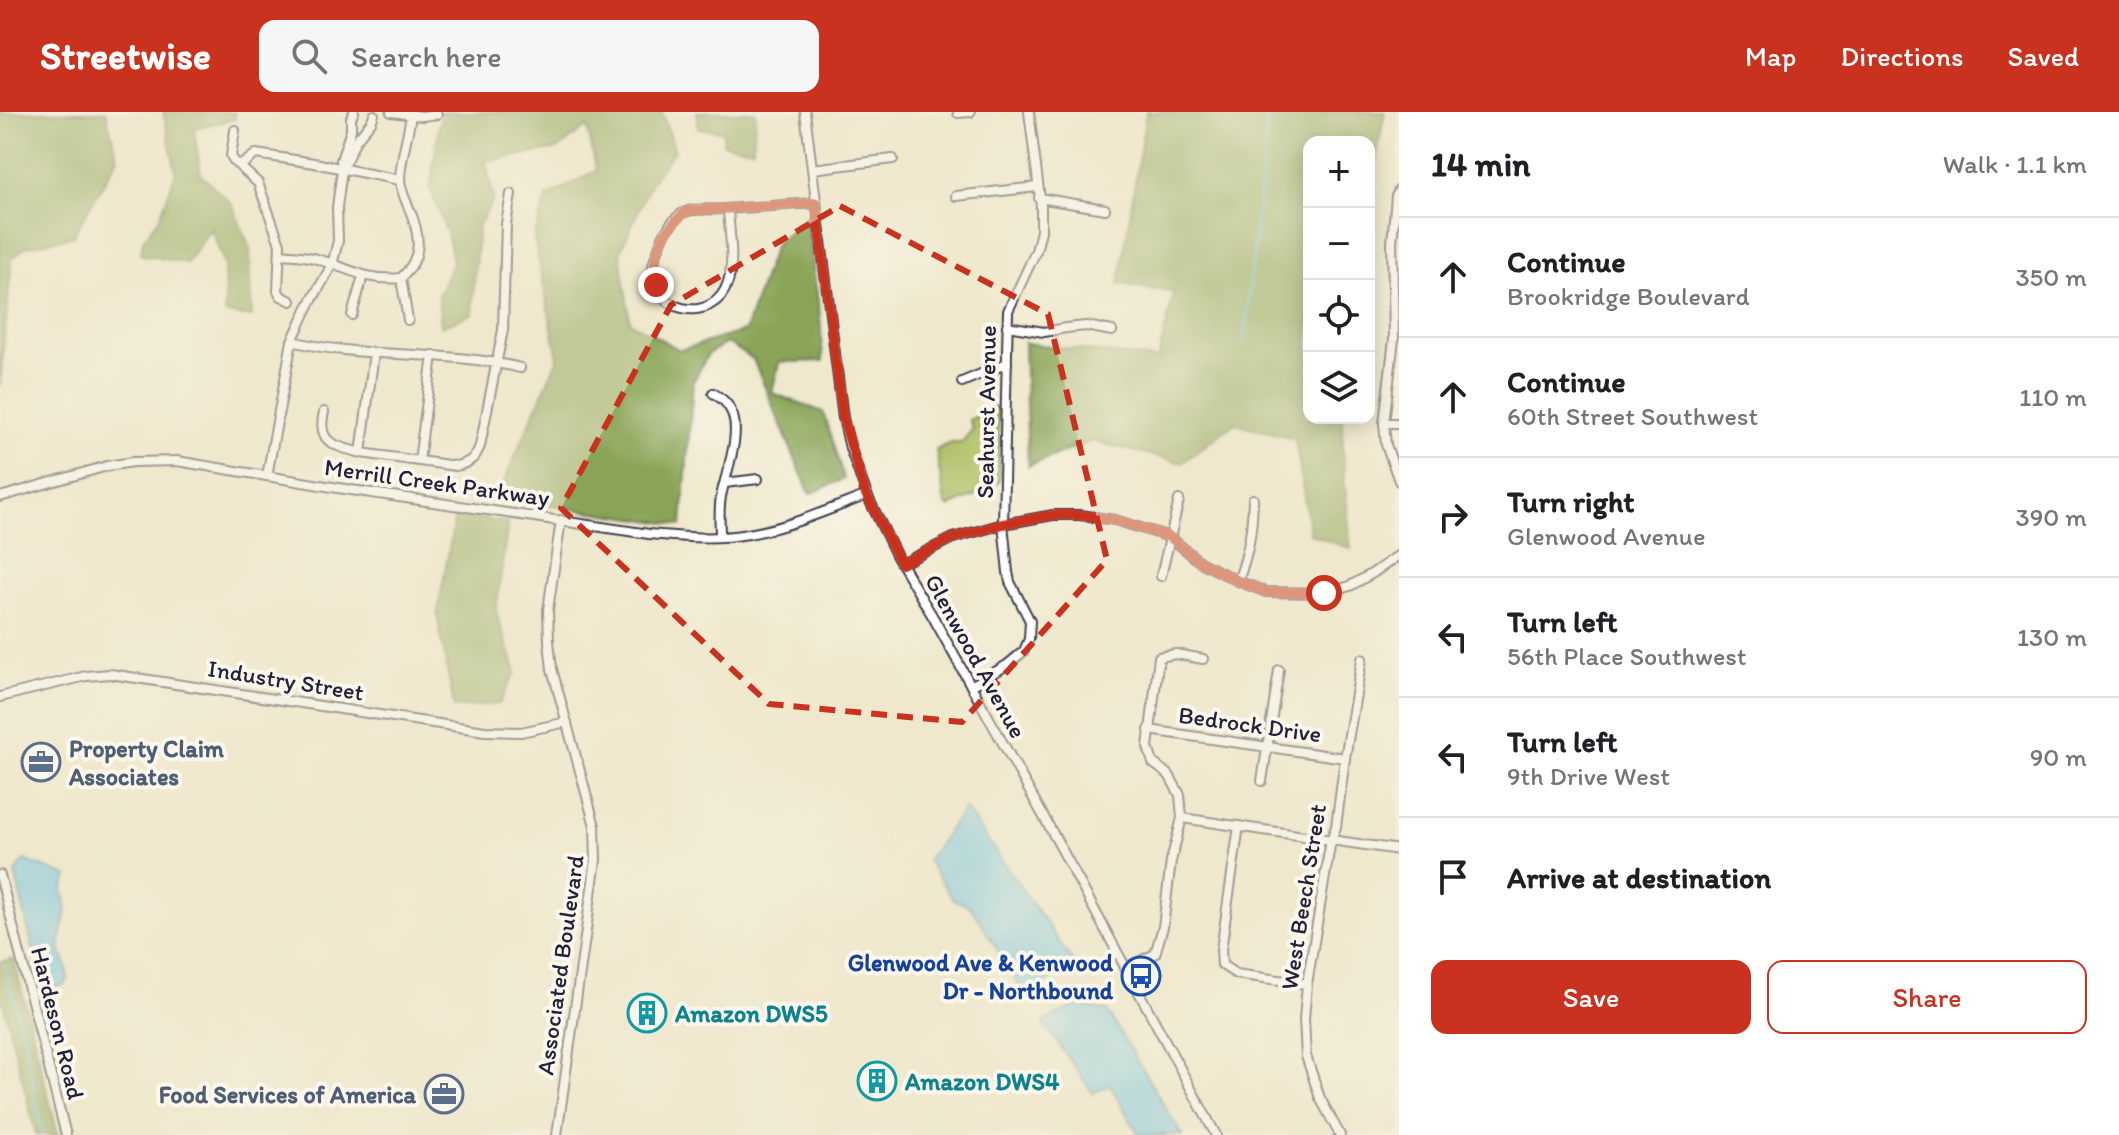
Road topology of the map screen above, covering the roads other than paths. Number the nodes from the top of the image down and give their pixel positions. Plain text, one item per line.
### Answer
1 (354, 112) edge
2 (391, 112) edge
3 (805, 112) edge
4 (970, 112) edge
5 (1029, 112) edge
6 (958, 113) edge
7 (375, 114) edge
8 (437, 114) edge
9 (411, 115) junction
10 (235, 130) dead end
11 (893, 159) dead end
12 (240, 166) junction
13 (812, 169) junction
14 (342, 170) junction
15 (400, 180) junction
16 (1037, 187) junction
17 (1399, 190) edge
18 (511, 194) dead end
19 (956, 196) dead end
20 (1039, 198) junction
21 (816, 203) junction
22 (728, 209) junction
23 (1105, 209) dead end
24 (280, 254) junction
25 (332, 265) junction
26 (363, 276) junction
27 (401, 278) junction
28 (291, 301) dead end
29 (352, 315) dead end
30 (408, 320) dead end
31 (1007, 326) junction
32 (1112, 331) dead end
33 (292, 341) junction
34 (374, 353) junction
35 (433, 355) junction
36 (497, 362) junction
37 (1007, 363) junction
38 (520, 368) dead end
39 (962, 382) dead end
40 (713, 393) dead end
41 (324, 412) dead end
42 (1384, 423) junction
43 (1399, 423) edge
44 (361, 453) junction
45 (419, 461) junction
46 (267, 476) junction
47 (758, 479) dead end
48 (1399, 481) edge
49 (725, 483) junction
50 (867, 495) junction
51 (0, 497) edge
52 (1253, 499) dead end
53 (1179, 500) dead end
54 (561, 520) junction
55 (1003, 524) junction
56 (720, 537) junction
57 (1170, 537) junction
58 (1399, 555) edge
59 (901, 564) junction
60 (1161, 576) dead end
61 (1238, 581) junction
62 (1203, 659) dead end
63 (1362, 659) dead end
64 (1279, 670) dead end
65 (971, 686) junction
66 (0, 697) edge
67 (567, 722) junction
68 (1149, 730) junction
69 (1268, 747) junction
70 (1345, 758) junction
71 (1262, 781) dead end
72 (1182, 818) junction
73 (1239, 826) junction
74 (1331, 840) junction
75 (1399, 850) edge
76 (0, 875) edge
77 (1125, 968) junction
78 (1307, 984) junction
79 (66, 1135) edge
80 (557, 1135) edge
81 (1216, 1135) edge
82 (1340, 1135) edge

1 - 7 street
1 - 14 street
2 - 9 street
3 - 13 street, Glenwood Avenue
4 - 6 street
5 - 16 street, Seahurst Avenue
7 - 14 street
8 - 9 street
9 - 15 street
10 - 12 street
11 - 13 street
12 - 14 street
12 - 24 street
13 - 21 street, Glenwood Avenue
14 - 15 street
14 - 25 street
15 - 27 street
16 - 19 street
16 - 20 street, Seahurst Avenue
17 - 42 street
18 - 36 street
20 - 23 street
20 - 31 street, Seahurst Avenue
21 - 22 street
21 - 50 street, Glenwood Avenue
22 - 22 street
24 - 25 street
24 - 28 street
25 - 26 street
25 - 33 street
26 - 27 street
26 - 29 street
27 - 30 street
31 - 32 street
31 - 37 street, Seahurst Avenue
33 - 34 street
33 - 46 street
34 - 35 street
34 - 44 street
35 - 36 street
35 - 45 street
36 - 38 street
36 - 45 street
37 - 39 street
37 - 55 street, Seahurst Avenue
40 - 49 street
41 - 44 street
42 - 43 street
42 - 48 street
44 - 45 street
46 - 51 street, Merrill Creek Parkway
46 - 54 street, Merrill Creek Parkway
47 - 49 street
49 - 56 street
50 - 56 street, Merrill Creek Parkway
50 - 59 street, Glenwood Avenue
52 - 61 street
53 - 57 street
54 - 56 street, Merrill Creek Parkway
54 - 67 street, Associated Boulevard
55 - 57 street
55 - 59 street
55 - 65 street, Seahurst Avenue
57 - 60 street
57 - 61 street
58 - 61 street
59 - 65 street, Glenwood Avenue
62 - 68 street
63 - 70 street, West Beech Street
64 - 69 street
65 - 77 street, Glenwood Avenue
66 - 67 street, Industry Street
67 - 80 street, Associated Boulevard
68 - 69 street, Bedrock Drive
68 - 72 street
69 - 70 street, Bedrock Drive
69 - 71 street
70 - 74 street, West Beech Street
72 - 73 street
72 - 77 street
73 - 74 street
73 - 78 street
74 - 75 street
74 - 78 street, West Beech Street
76 - 79 street, Hardeson Road
77 - 81 street, Glenwood Avenue
78 - 82 street, West Beech Street

